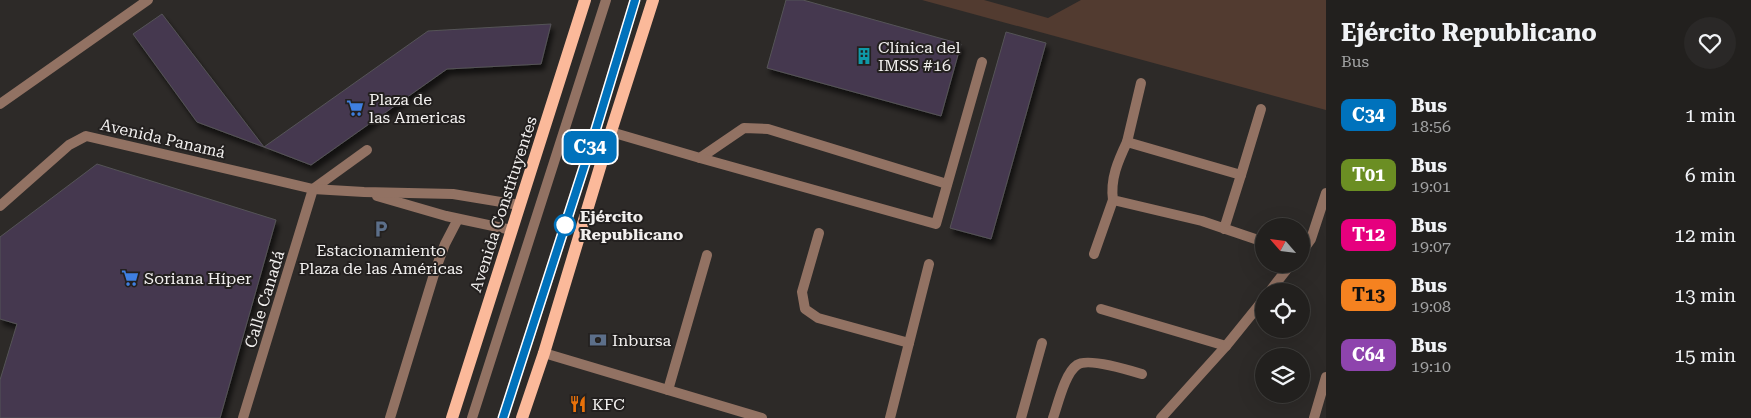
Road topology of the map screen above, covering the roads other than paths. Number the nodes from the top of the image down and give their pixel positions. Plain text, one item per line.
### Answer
1 (148, 0) edge
2 (585, 0) edge
3 (606, 0) edge
4 (635, 0) edge
5 (653, 0) edge
6 (982, 62) dead end
7 (1141, 83) dead end
8 (0, 104) edge
9 (1261, 109) dead end
10 (611, 132) junction
11 (1127, 142) junction
12 (367, 150) dead end
13 (700, 158) junction
14 (1241, 175) junction
15 (947, 184) junction
16 (313, 189) junction
17 (364, 192) junction
18 (1326, 192) edge
19 (1113, 200) junction
20 (519, 205) junction
21 (0, 206) edge
22 (458, 219) junction
23 (1224, 229) junction
24 (512, 230) junction
25 (819, 233) dead end
26 (1255, 239) edge
27 (1310, 240) edge
28 (1094, 254) dead end
29 (707, 255) dead end
30 (929, 264) dead end
31 (1284, 273) edge
32 (1276, 283) edge
33 (1101, 309) dead end
34 (1255, 310) edge
35 (1042, 343) dead end
36 (909, 344) junction
37 (1226, 346) junction
38 (544, 353) junction
39 (1142, 374) dead end
40 (1326, 376) edge
41 (668, 390) junction
42 (243, 418) edge
43 (390, 418) edge
44 (452, 418) edge
45 (472, 418) edge
46 (504, 418) edge
47 (522, 418) edge
48 (762, 418) edge
49 (890, 418) edge
50 (1021, 418) edge
51 (1053, 418) edge
52 (1161, 418) edge
53 (1314, 418) edge

1 - 8 street
2 - 20 main road, Avenida Constituyentes
3 - 45 street
4 - 46 street
5 - 10 main road
6 - 15 street
7 - 11 street
9 - 14 street
10 - 13 street
10 - 38 main road
11 - 14 street
11 - 19 street
12 - 16 street
13 - 15 street
13 - 15 street
14 - 23 street
16 - 17 street, Avenida Panamá
16 - 21 street, Avenida Panamá
16 - 42 street, Calle Canadá
17 - 20 street
17 - 22 street
18 - 27 street
19 - 23 street
19 - 28 street
20 - 24 main road, Avenida Constituyentes
22 - 24 street
22 - 43 street
23 - 26 street
24 - 44 main road, Avenida Constituyentes
25 - 36 street
29 - 41 street
30 - 36 street
31 - 32 street
33 - 37 street
34 - 37 street
35 - 50 street
36 - 49 street
37 - 52 street
38 - 41 street
38 - 47 main road
39 - 51 street
40 - 53 street
41 - 48 street

